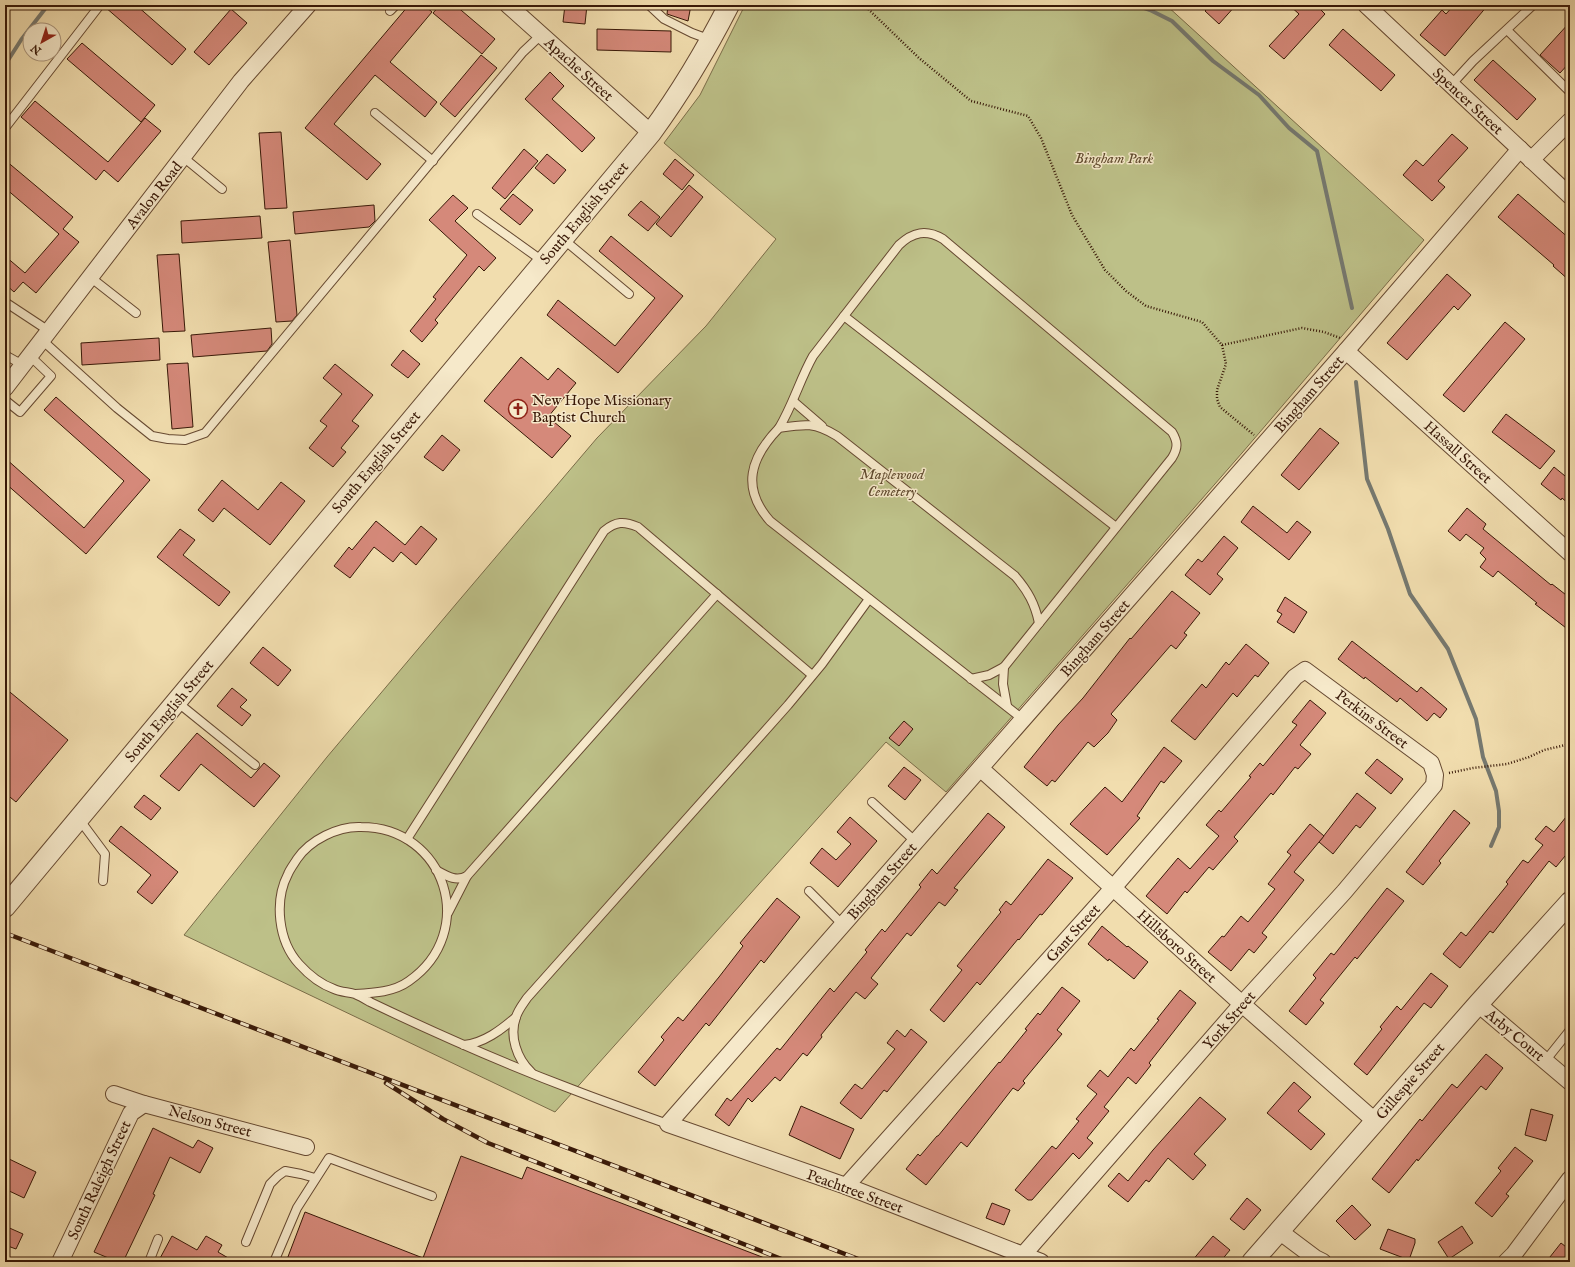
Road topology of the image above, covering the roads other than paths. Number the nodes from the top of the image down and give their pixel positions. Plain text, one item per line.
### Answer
1 (100, 5) edge
2 (308, 5) edge
3 (508, 5) edge
4 (649, 5) edge
5 (729, 5) edge
6 (1366, 5) edge
7 (1533, 5) edge
8 (1507, 30) junction
9 (541, 35) junction
10 (712, 40) junction
11 (1451, 85) junction
12 (1570, 92) edge
13 (375, 113) dead end
14 (1570, 121) edge
15 (5, 128) edge
16 (651, 133) junction
17 (1525, 154) junction
18 (183, 157) junction
19 (432, 161) junction
20 (222, 189) dead end
21 (1570, 196) edge
22 (477, 214) dead end
23 (563, 239) junction
24 (544, 262) junction
25 (90, 277) junction
26 (629, 294) dead end
27 (5, 302) edge
28 (136, 313) dead end
29 (844, 316) junction
30 (46, 335) junction
31 (1350, 347) junction
32 (5, 355) edge
33 (26, 360) junction
34 (5, 388) edge
35 (5, 400) edge
36 (793, 401) junction
37 (779, 428) junction
38 (824, 428) junction
39 (1116, 528) junction
40 (1570, 553) edge
41 (717, 594) junction
42 (869, 599) junction
43 (1038, 624) junction
44 (1004, 667) junction
45 (812, 675) junction
46 (1295, 677) joint
47 (971, 679) junction
48 (176, 702) junction
49 (1007, 706) junction
50 (1024, 720) junction
51 (254, 765) dead end
52 (981, 769) junction
53 (1435, 781) joint
54 (872, 802) dead end
55 (79, 818) junction
56 (407, 839) junction
57 (916, 842) junction
58 (436, 870) junction
59 (467, 876) junction
60 (103, 881) dead end
61 (1113, 888) junction
62 (809, 891) dead end
63 (10, 898) edge
64 (1570, 902) edge
65 (448, 913) junction
66 (843, 925) junction
67 (355, 994) junction
68 (1242, 1004) junction
69 (1478, 1004) junction
70 (516, 1017) junction
71 (1570, 1030) edge
72 (463, 1045) junction
73 (1546, 1060) junction
74 (533, 1074) junction
75 (1570, 1082) edge
76 (114, 1094) dead end
77 (144, 1104) junction
78 (1375, 1121) junction
79 (668, 1124) junction
80 (306, 1147) dead end
81 (315, 1178) junction
82 (1570, 1180) edge
83 (846, 1186) junction
84 (432, 1196) dead end
85 (1280, 1232) junction
86 (158, 1239) dead end
87 (246, 1242) dead end
88 (1023, 1255) junction
89 (60, 1262) edge
90 (148, 1262) edge
91 (274, 1262) edge
92 (1041, 1262) edge
93 (1252, 1262) edge
94 (1323, 1262) edge
95 (1506, 1262) edge

1 - 15 lane
2 - 18 street, Avalon Road
3 - 9 street, Apache Street
4 - 10 lane
5 - 10 street, South English Street
6 - 11 street, Spencer Street
7 - 8 lane
8 - 11 lane
8 - 12 lane
9 - 16 street, Apache Street
9 - 19 lane
10 - 16 street, South English Street
11 - 17 street, Spencer Street
13 - 19 lane
14 - 17 street, Bingham Street
16 - 23 street, South English Street
17 - 21 street, Spencer Street
17 - 31 street, Bingham Street
18 - 20 lane
18 - 25 street, Avalon Road
19 - 30 lane
22 - 24 lane
23 - 24 street, South English Street
23 - 26 lane
24 - 48 street, South English Street
25 - 28 lane
25 - 30 street, Avalon Road
27 - 30 lane
29 - 36 lane
29 - 39 lane
29 - 39 lane
30 - 33 street, Avalon Road
31 - 40 street, Hassall Street
31 - 50 street, Bingham Street
32 - 33 lane
33 - 34 street, Avalon Road
33 - 35 lane
36 - 37 lane
36 - 38 lane
37 - 38 lane
37 - 42 lane
38 - 43 lane
39 - 43 lane
41 - 45 lane
41 - 56 lane
41 - 59 lane
42 - 45 lane
42 - 47 lane
43 - 44 lane
44 - 47 lane
44 - 49 lane
45 - 70 lane
46 - 53 street, Perkins Street
46 - 61 street, Gant Street
47 - 49 lane
48 - 51 lane
48 - 55 street, South English Street
49 - 50 lane
50 - 52 street, Bingham Street
52 - 57 street, Bingham Street
52 - 61 street, Hillsboro Street
53 - 68 street, York Street
54 - 57 lane
55 - 60 lane
55 - 63 street, South English Street
56 - 58 lane
56 - 67 lane
57 - 66 street, Bingham Street
58 - 59 lane
58 - 65 lane
59 - 65 lane
61 - 68 street, Hillsboro Street
61 - 83 street, Gant Street
62 - 66 lane
64 - 69 street, Gillespie Street
65 - 67 lane
66 - 79 street, Bingham Street
67 - 72 lane
68 - 78 street, Hillsboro Street
68 - 88 street, York Street
69 - 73 street, Arby Court
69 - 78 street, Gillespie Street
70 - 72 lane
70 - 74 lane
71 - 73 lane
72 - 74 lane
73 - 75 street, Arby Court
74 - 79 lane
76 - 77 street, Nelson Street
77 - 80 street, Nelson Street
77 - 89 street, South Raleigh Street
78 - 85 street, Gillespie Street
79 - 83 street, Peachtree Street
81 - 84 lane
81 - 87 lane
81 - 91 lane
82 - 95 street
83 - 88 street, Peachtree Street
85 - 93 street, Gillespie Street
85 - 94 street
86 - 90 lane
88 - 92 street, Peachtree Street

